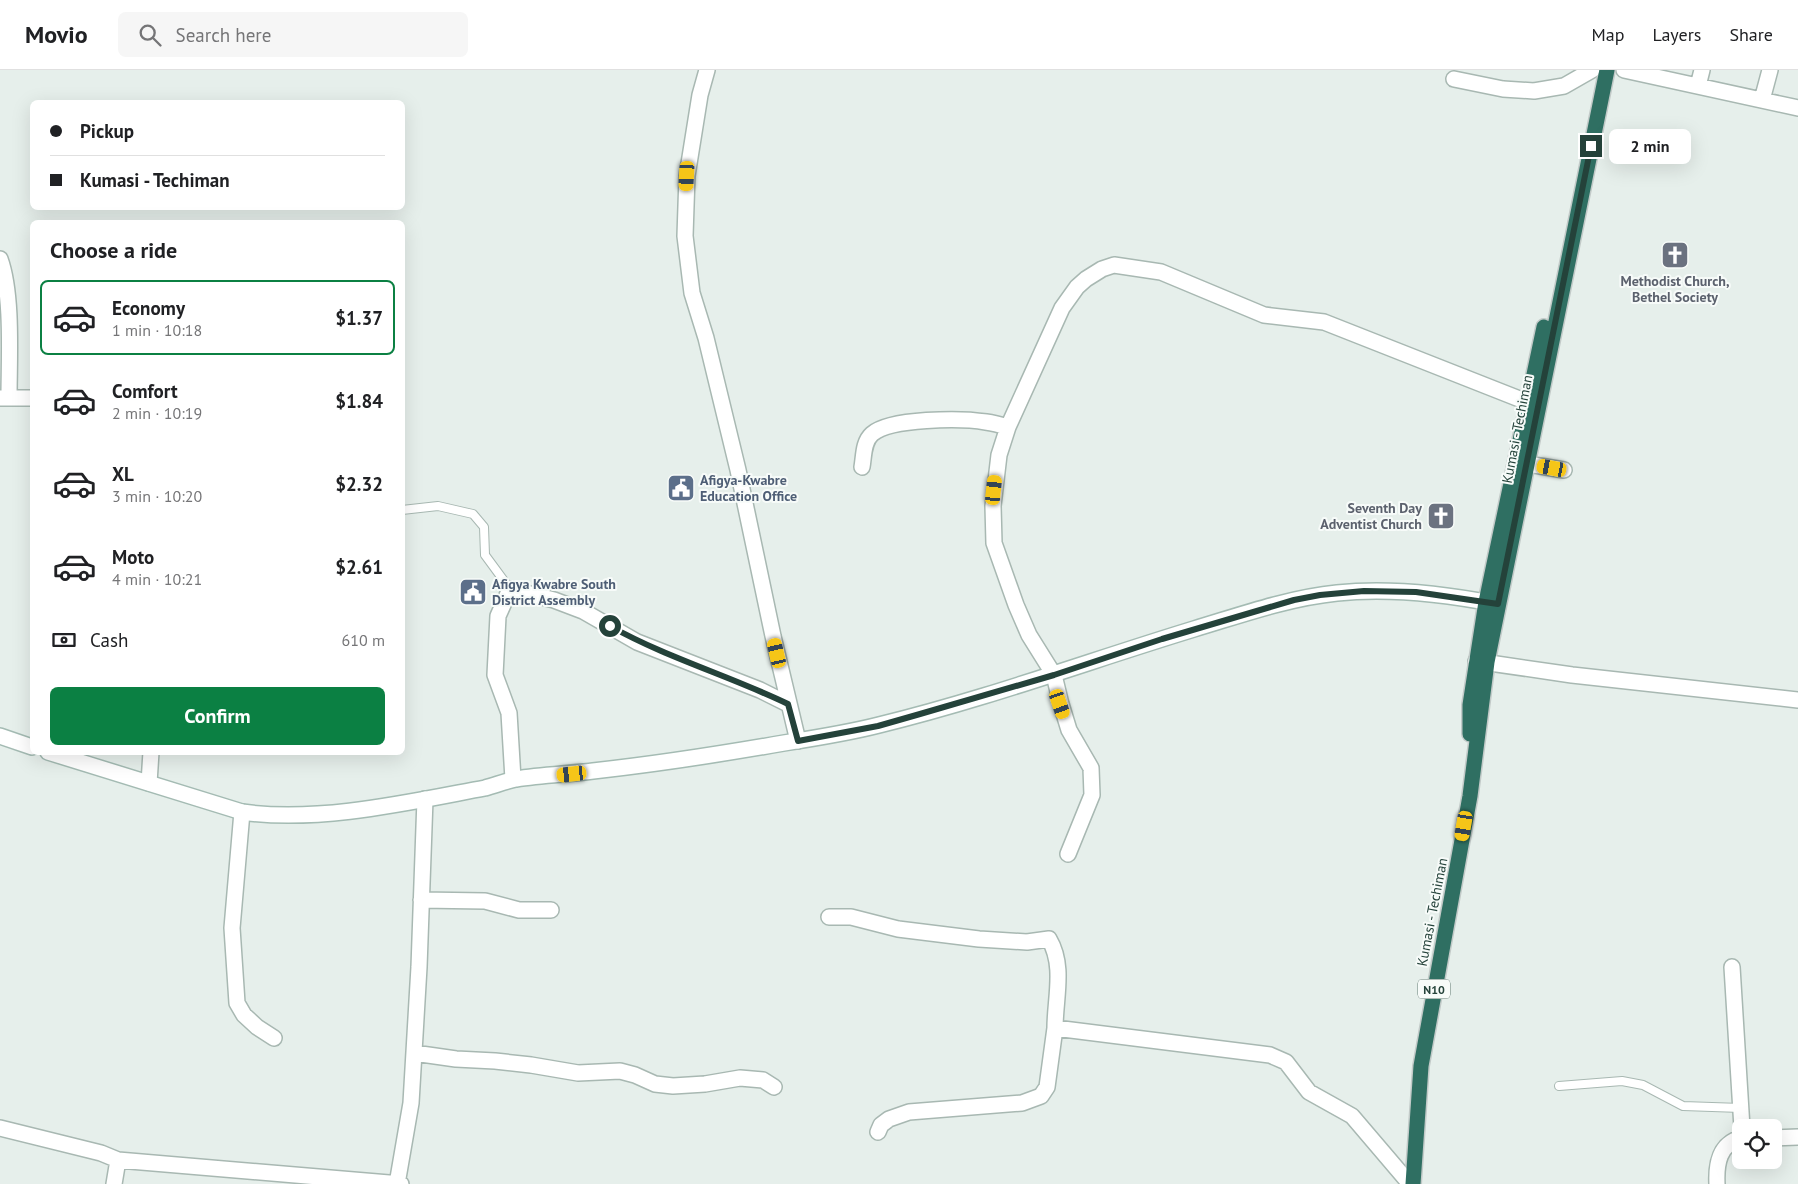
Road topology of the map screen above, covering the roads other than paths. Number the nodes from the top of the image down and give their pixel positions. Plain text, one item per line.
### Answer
1 (707, 70) edge
2 (1592, 70) edge
3 (1598, 70) edge
4 (1607, 70) edge
5 (1624, 70) edge
6 (1702, 70) edge
7 (1770, 70) edge
8 (1454, 79) dead end
9 (1698, 86) junction
10 (1762, 100) junction
11 (1798, 108) edge
12 (0, 259) edge
13 (4, 398) edge
14 (30, 398) edge
15 (1527, 402) junction
16 (1008, 427) junction
17 (1521, 463) junction
18 (862, 467) dead end
19 (1564, 470) dead end
20 (405, 510) edge
21 (510, 589) junction
22 (1492, 603) junction
23 (1481, 662) junction
24 (1054, 675) junction
25 (1798, 700) edge
26 (788, 704) junction
27 (0, 736) edge
28 (798, 741) junction
29 (30, 746) edge
30 (58, 755) edge
31 (151, 755) edge
32 (513, 779) junction
33 (149, 783) junction
34 (425, 799) junction
35 (242, 812) junction
36 (1068, 854) dead end
37 (421, 900) junction
38 (551, 910) dead end
39 (829, 917) dead end
40 (1732, 967) dead end
41 (1055, 1028) junction
42 (274, 1038) dead end
43 (414, 1053) junction
44 (1559, 1086) dead end
45 (774, 1087) dead end
46 (1741, 1108) junction
47 (1742, 1119) edge
48 (0, 1128) edge
49 (878, 1132) dead end
50 (1798, 1137) edge
51 (1782, 1138) edge
52 (1732, 1141) edge
53 (118, 1160) junction
54 (114, 1184) edge
55 (399, 1184) edge
56 (1411, 1184) edge
57 (1718, 1184) edge

1 - 26 street
2 - 8 street
3 - 15 highway, Kumasi - Techiman / N10
4 - 17 highway, Kumasi - Techiman / N10
5 - 9 street
6 - 9 street
7 - 10 street
9 - 10 street
10 - 11 street
12 - 13 street
13 - 14 street
15 - 16 street
15 - 17 highway, Kumasi - Techiman / N10
16 - 18 street
16 - 24 street
17 - 19 street
17 - 22 highway, Kumasi - Techiman / N10
20 - 21 lane
21 - 26 street
21 - 32 street
22 - 23 highway, Kumasi - Techiman / N10
22 - 24 street
23 - 25 street
23 - 56 highway, Kumasi - Techiman / N10
24 - 28 street
24 - 36 street
26 - 28 street
27 - 29 street
28 - 32 street
30 - 33 street
31 - 33 street
32 - 34 street
33 - 35 street
34 - 35 street
34 - 37 street
35 - 42 street
37 - 38 street
37 - 43 street
39 - 41 street
40 - 46 street
41 - 49 street
41 - 56 street
43 - 45 street
43 - 55 street
44 - 46 lane
46 - 47 street
48 - 53 street
50 - 51 street
52 - 57 street
53 - 54 street
53 - 55 street

